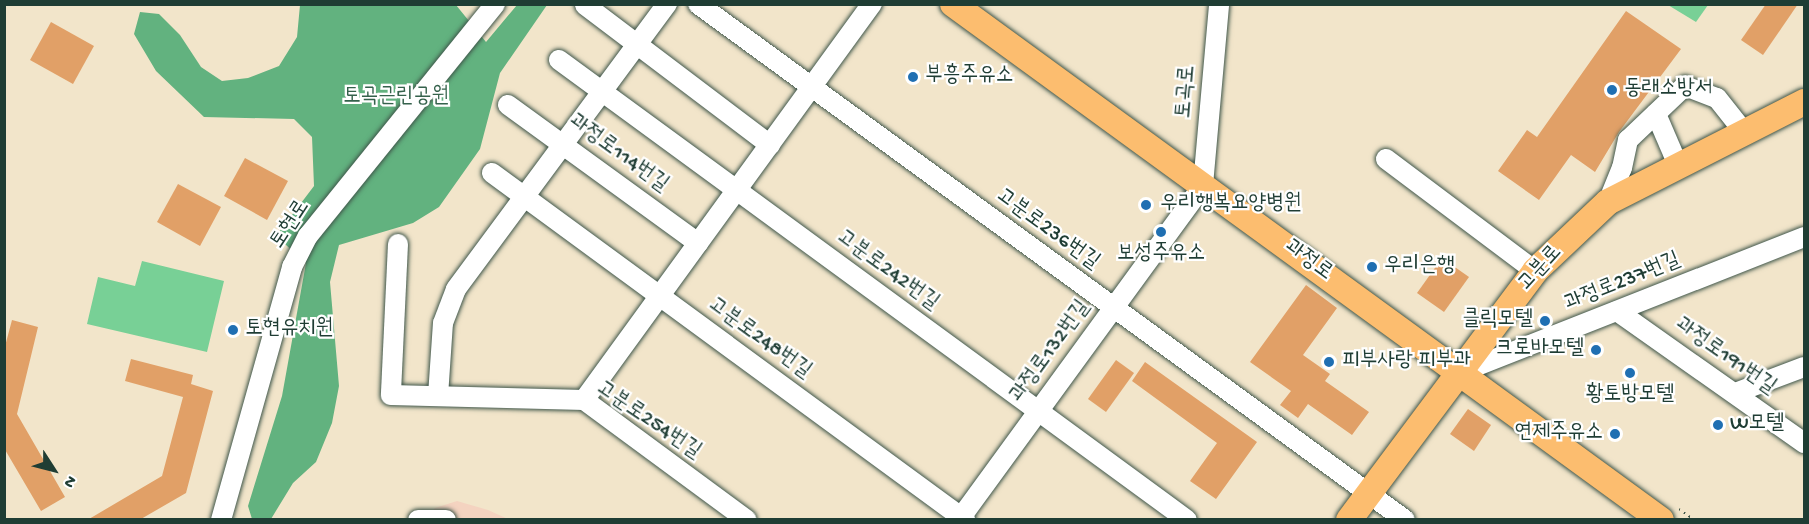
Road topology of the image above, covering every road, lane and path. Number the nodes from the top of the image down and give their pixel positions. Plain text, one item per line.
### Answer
1 (667, 4) edge
2 (698, 4) edge
3 (872, 4) edge
4 (953, 4) edge
5 (1219, 4) edge
6 (585, 5) edge
7 (486, 9) edge
8 (638, 43) junction
9 (559, 60) dead end
10 (812, 88) junction
11 (602, 92) junction
12 (1804, 102) edge
13 (508, 105) dead end
14 (1656, 114) junction
15 (1744, 132) junction
16 (565, 144) junction
17 (770, 145) junction
18 (1386, 159) dead end
19 (1678, 165) junction
20 (492, 173) dead end
21 (1203, 185) junction
22 (737, 191) junction
23 (525, 198) junction
24 (1608, 202) junction
25 (1804, 237) edge
26 (698, 243) junction
27 (398, 244) dead end
28 (1535, 271) junction
29 (660, 296) junction
30 (1113, 308) junction
31 (1617, 311) junction
32 (1804, 367) edge
33 (1459, 373) junction
34 (1735, 393) junction
35 (438, 396) junction
36 (584, 400) junction
37 (1038, 411) junction
38 (1804, 443) edge
39 (1369, 493) junction
40 (962, 518) edge
41 (221, 519) edge
42 (418, 519) edge
43 (446, 519) edge
44 (747, 519) edge
45 (1187, 519) edge
46 (1349, 519) edge
47 (1405, 519) edge
48 (1660, 519) edge

1 - 8 street
2 - 10 street, 고분로236번길
3 - 10 street
4 - 21 main road, 과정로
5 - 21 street, 토곡로
6 - 8 street
7 - 41 street, 토현로
8 - 11 street
8 - 17 street
9 - 11 street, 고분로242번길
10 - 17 street
10 - 30 street, 고분로236번길
11 - 16 street
11 - 22 street, 고분로242번길
12 - 15 main road, 고분로
13 - 16 street, 과정로114번길
14 - 15 street
14 - 19 street
14 - 24 street
15 - 19 main road, 고분로
16 - 23 street
16 - 26 street, 과정로114번길
17 - 22 street
18 - 28 street
19 - 24 main road, 고분로
20 - 23 street, 고분로248번길
21 - 30 street, 과정로132번길
21 - 33 main road, 과정로
22 - 26 street
22 - 37 street, 고분로242번길
23 - 29 street, 고분로248번길
23 - 35 street
24 - 28 main road, 고분로
25 - 31 street, 과정로237번길
26 - 29 street
27 - 35 street, 고분로254번길
28 - 33 main road, 고분로
29 - 36 street
29 - 40 street, 고분로248번길
30 - 37 street, 과정로132번길
30 - 39 street, 고분로236번길
31 - 33 street, 과정로237번길
31 - 34 street, 과정로191번길
32 - 34 street
33 - 39 main road, 고분로
33 - 48 main road, 과정로
34 - 38 street, 과정로191번길
35 - 36 street, 고분로254번길
36 - 44 street, 고분로254번길
37 - 40 street, 과정로132번길
37 - 45 street, 고분로242번길
39 - 46 main road, 고분로
39 - 47 street, 고분로236번길
42 - 43 street

